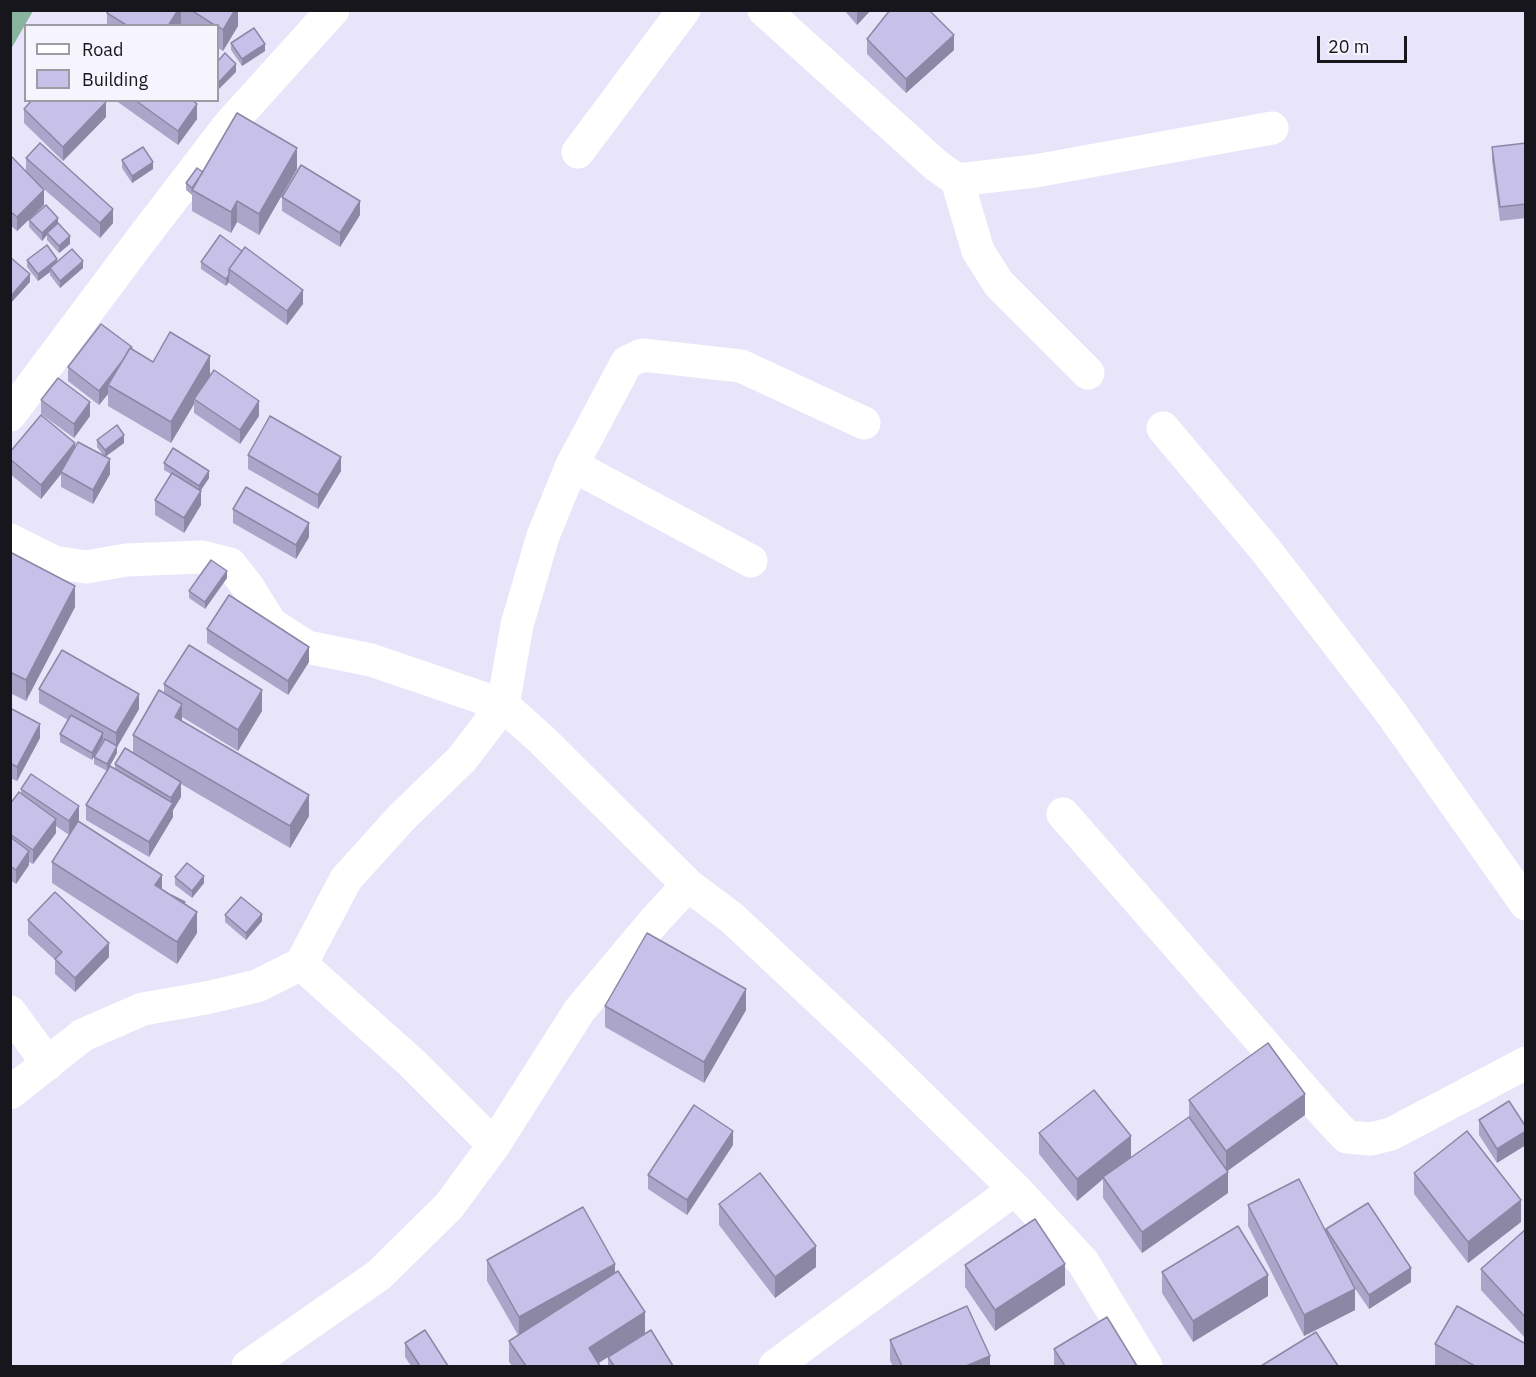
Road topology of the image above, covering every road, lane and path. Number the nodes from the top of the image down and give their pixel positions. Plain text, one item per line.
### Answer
1 (333, 10) edge
2 (684, 10) edge
3 (764, 10) edge
4 (1272, 128) dead end
5 (578, 152) dead end
6 (957, 180) junction
7 (1088, 373) dead end
8 (10, 415) edge
9 (864, 423) dead end
10 (1163, 428) dead end
11 (572, 465) junction
12 (10, 540) edge
13 (751, 561) dead end
14 (503, 705) junction
15 (1063, 814) dead end
16 (688, 885) junction
17 (1526, 904) edge
18 (301, 964) junction
19 (10, 1012) edge
20 (1526, 1063) edge
21 (48, 1064) junction
22 (10, 1093) edge
23 (494, 1145) junction
24 (1015, 1189) junction
25 (248, 1366) edge
26 (775, 1366) edge
27 (1146, 1366) edge

1 - 8 street
2 - 5 street
3 - 6 street
4 - 6 street
6 - 7 street
9 - 11 street
10 - 17 street
11 - 13 street
11 - 14 street
12 - 14 street
14 - 16 street
14 - 18 street
15 - 20 street
16 - 23 street
16 - 24 street
18 - 21 street
18 - 23 street
19 - 21 street
21 - 22 street
23 - 25 street
24 - 26 street
24 - 27 street

